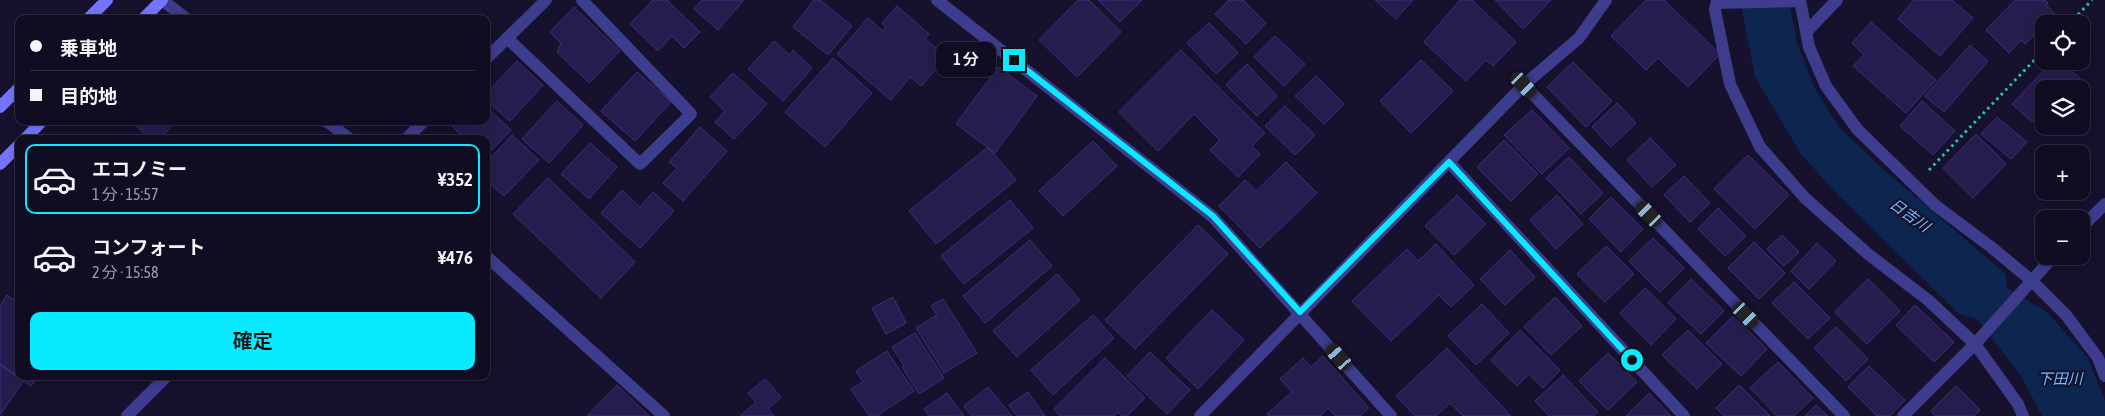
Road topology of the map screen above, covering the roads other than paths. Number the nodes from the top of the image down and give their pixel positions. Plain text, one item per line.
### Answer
1 (106, 0) edge
2 (162, 0) edge
3 (546, 0) edge
4 (582, 0) edge
5 (937, 0) edge
6 (1606, 0) edge
7 (1799, 0) edge
8 (1838, 0) edge
9 (1718, 2) edge
10 (92, 15) edge
11 (148, 15) edge
12 (182, 15) edge
13 (1806, 32) junction
14 (507, 38) junction
15 (490, 55) edge
16 (1524, 85) junction
17 (15, 92) edge
18 (0, 107) edge
19 (38, 125) edge
20 (331, 125) edge
21 (420, 125) edge
22 (29, 135) edge
23 (345, 135) edge
24 (410, 135) edge
25 (15, 149) edge
26 (1449, 162) junction
27 (0, 164) edge
28 (2105, 204) edge
29 (2090, 219) edge
30 (490, 260) edge
31 (2045, 265) edge
32 (2030, 281) junction
33 (1300, 312) junction
34 (1976, 343) junction
35 (2105, 376) edge
36 (163, 380) edge
37 (127, 416) edge
38 (664, 416) edge
39 (1200, 416) edge
40 (1391, 416) edge
41 (1684, 416) edge
42 (1844, 416) edge
43 (1902, 416) edge
44 (2023, 416) edge

1 - 10 street
2 - 11 street
2 - 12 street
3 - 14 street
4 - 14 street
5 - 33 street
6 - 16 street
7 - 9 street
7 - 13 street
8 - 13 street
9 - 34 street
13 - 32 street
14 - 15 street
16 - 26 street
16 - 42 street
17 - 18 street
19 - 22 street
20 - 23 street
21 - 24 street
25 - 27 street
26 - 33 street
26 - 41 street
28 - 29 street
30 - 38 street
31 - 32 street
32 - 34 street
32 - 35 street
33 - 39 street
33 - 40 street
34 - 43 street
34 - 44 street
36 - 37 street

